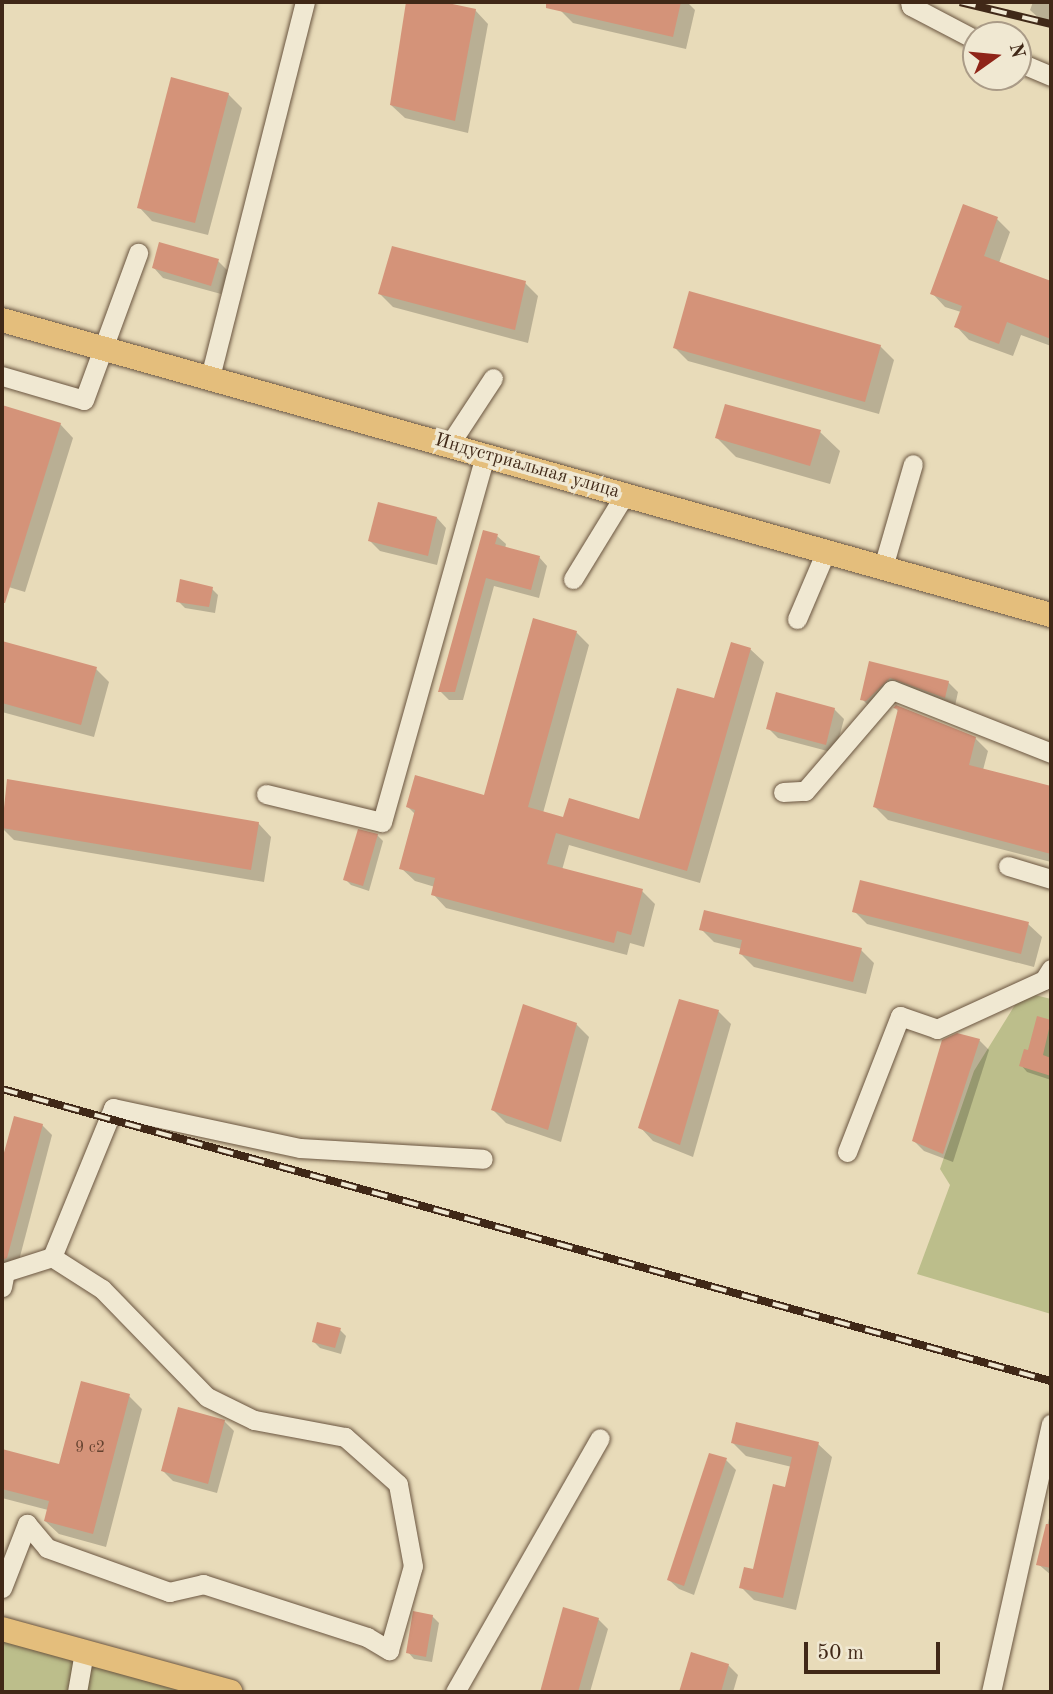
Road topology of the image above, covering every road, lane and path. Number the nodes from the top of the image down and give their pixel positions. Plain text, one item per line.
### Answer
1 (305, 2) edge
2 (909, 2) edge
3 (962, 33) edge
4 (1032, 68) edge
5 (1051, 76) edge
6 (138, 253) dead end
7 (2, 320) edge
8 (103, 348) junction
9 (2, 376) edge
10 (210, 377) junction
11 (493, 378) dead end
12 (449, 445) junction
13 (485, 455) junction
14 (913, 464) dead end
15 (625, 494) junction
16 (826, 551) junction
17 (883, 567) junction
18 (573, 579) dead end
19 (1051, 615) edge
20 (797, 619) dead end
21 (1051, 754) edge
22 (783, 792) dead end
23 (266, 794) dead end
24 (1009, 866) dead end
25 (1051, 879) edge
26 (1051, 968) edge
27 (847, 1152) dead end
28 (483, 1158) dead end
29 (52, 1257) junction
30 (2, 1287) edge
31 (1051, 1424) edge
32 (600, 1438) dead end
33 (2, 1588) edge
34 (2, 1629) edge
35 (83, 1652) junction
36 (77, 1692) edge
37 (230, 1692) edge
38 (455, 1692) edge
39 (991, 1692) edge

1 - 10 lane
2 - 3 lane
4 - 5 lane
6 - 8 lane
7 - 8 main road, Индустриальная улица
8 - 9 lane
8 - 10 main road, Индустриальная улица
10 - 12 main road, Индустриальная улица
11 - 12 lane
12 - 13 main road, Индустриальная улица
13 - 15 main road, Индустриальная улица
13 - 23 lane
14 - 17 lane
15 - 16 main road, Индустриальная улица
15 - 18 lane
16 - 17 main road, Индустриальная улица
16 - 20 lane
17 - 19 main road, Индустриальная улица
21 - 22 lane
24 - 25 lane
26 - 27 lane
28 - 29 lane
29 - 30 lane
29 - 33 lane
31 - 39 lane
32 - 38 lane
34 - 35 main road
35 - 36 lane
35 - 37 main road

